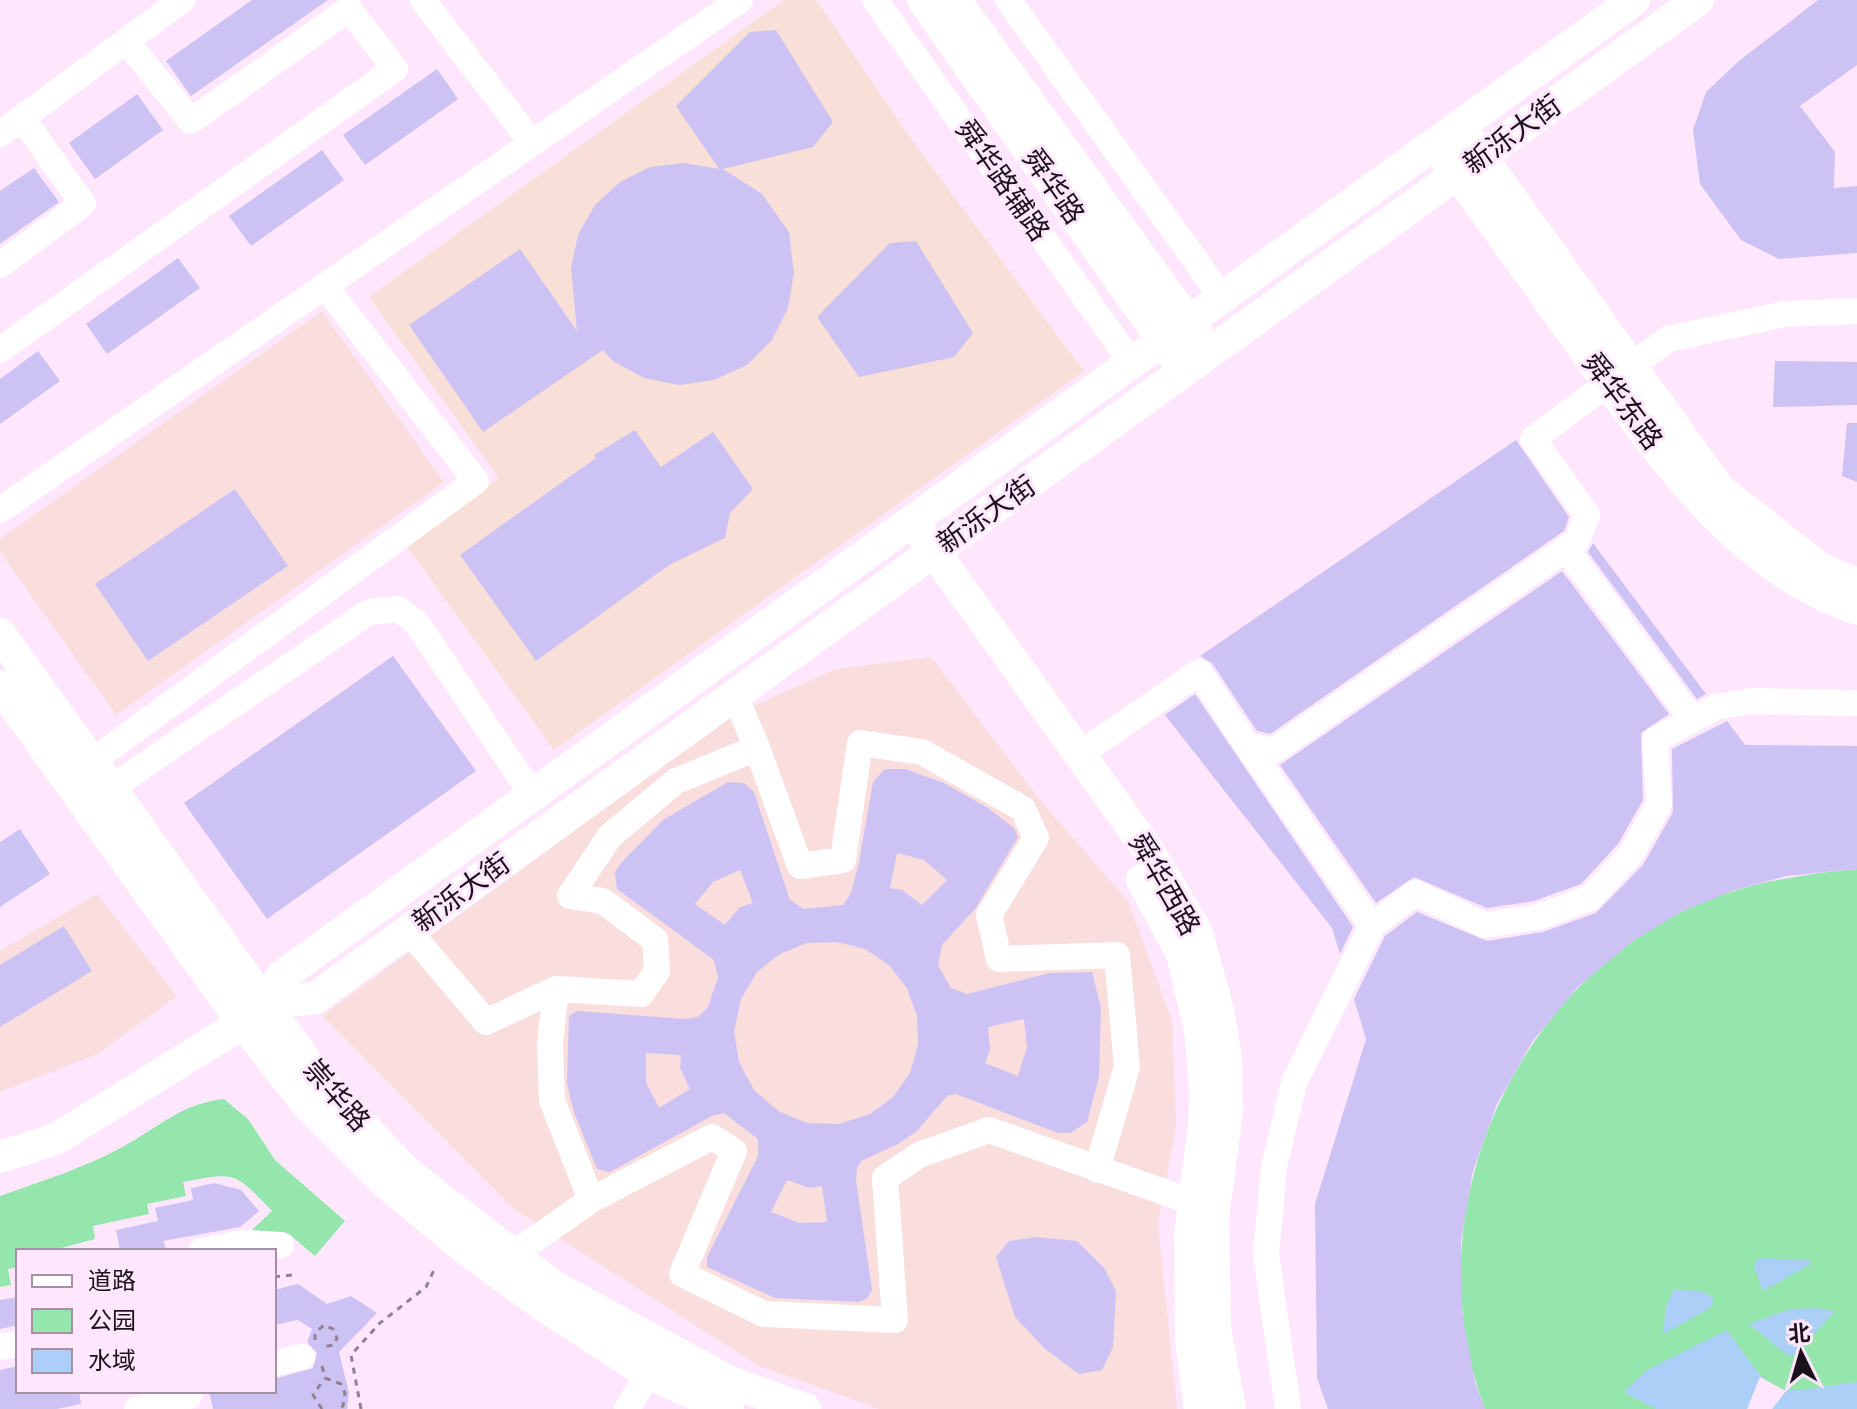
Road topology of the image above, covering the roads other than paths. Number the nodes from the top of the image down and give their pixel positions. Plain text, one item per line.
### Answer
1 (182, 0) edge
2 (423, 0) edge
3 (740, 0) edge
4 (875, 0) edge
5 (923, 0) edge
6 (955, 0) edge
7 (1008, 0) edge
8 (1634, 0) edge
9 (1698, 0) edge
10 (126, 41) junction
11 (22, 118) junction
12 (0, 134) edge
13 (1446, 135) junction
14 (532, 143) junction
15 (1469, 165) junction
16 (0, 265) edge
17 (325, 286) junction
18 (1221, 296) junction
19 (1857, 311) edge
20 (1174, 329) junction
21 (0, 350) edge
22 (1210, 352) junction
23 (1130, 361) junction
24 (1185, 373) junction
25 (1620, 376) junction
26 (0, 510) edge
27 (902, 526) junction
28 (1566, 549) junction
29 (925, 557) junction
30 (1857, 584) edge
31 (1857, 609) edge
32 (0, 634) edge
33 (0, 686) edge
34 (735, 695) junction
35 (1857, 703) edge
36 (1693, 720) junction
37 (1247, 745) junction
38 (757, 748) junction
39 (1080, 754) junction
40 (91, 762) junction
41 (111, 788) junction
42 (532, 794) junction
43 (1372, 926) junction
44 (408, 930) junction
45 (556, 989) junction
46 (254, 1013) junction
47 (0, 1157) edge
48 (1097, 1170) junction
49 (591, 1200) junction
50 (1192, 1202) junction
51 (281, 1245) dead end
52 (211, 1249) edge
53 (514, 1254) junction
54 (310, 1352) road end
55 (276, 1362) edge
56 (648, 1373) junction
57 (191, 1399) edge
58 (137, 1409) edge
59 (627, 1409) edge
60 (728, 1409) edge
61 (805, 1409) edge
62 (1200, 1409) edge
63 (1230, 1409) edge
64 (1288, 1409) edge

1 - 10 street
2 - 14 street
3 - 14 street
4 - 23 street, 舜华路辅路
5 - 20 main road, 舜华路
6 - 20 main road, 舜华路
7 - 18 street
8 - 13 main road, 新泺大街
9 - 15 main road, 新泺大街
10 - 11 street
10 - 21 street
11 - 12 street
11 - 16 street
13 - 15 main road, 舜华东路
13 - 18 main road, 新泺大街
14 - 17 street
15 - 22 main road, 新泺大街
15 - 25 main road, 舜华东路
17 - 26 street
17 - 40 street
18 - 20 main road, 新泺大街
19 - 25 street
20 - 22 main road, 舜华路
20 - 23 main road, 新泺大街
20 - 24 main road, 舜华路
22 - 24 main road, 新泺大街
23 - 27 main road, 新泺大街
24 - 29 main road, 新泺大街
25 - 28 street
25 - 30 main road, 舜华东路
25 - 31 main road, 舜华东路
27 - 29 main road, 舜华西路
27 - 42 main road, 新泺大街
28 - 36 street
28 - 37 street
29 - 34 main road, 新泺大街
29 - 39 main road, 舜华西路
29 - 50 main road, 舜华西路
32 - 40 main road, 崇华路
33 - 46 main road, 崇华路
34 - 38 street
34 - 44 main road, 新泺大街
35 - 36 street
36 - 43 street
37 - 39 street
37 - 43 street
38 - 45 street
38 - 48 street
39 - 63 main road, 舜华西路
40 - 41 main road, 崇华路
41 - 42 street
41 - 46 main road, 崇华路
42 - 46 main road, 新泺大街
43 - 64 street
44 - 45 street
44 - 46 main road, 新泺大街
45 - 49 street
46 - 47 main road, 新泺大街
46 - 53 main road, 崇华路
46 - 56 main road, 崇华路
48 - 49 street
48 - 50 street
49 - 53 street
50 - 62 main road, 舜华西路
51 - 52 street
53 - 61 main road, 崇华路
54 - 55 street
56 - 59 street
56 - 60 main road, 崇华路
57 - 58 street

